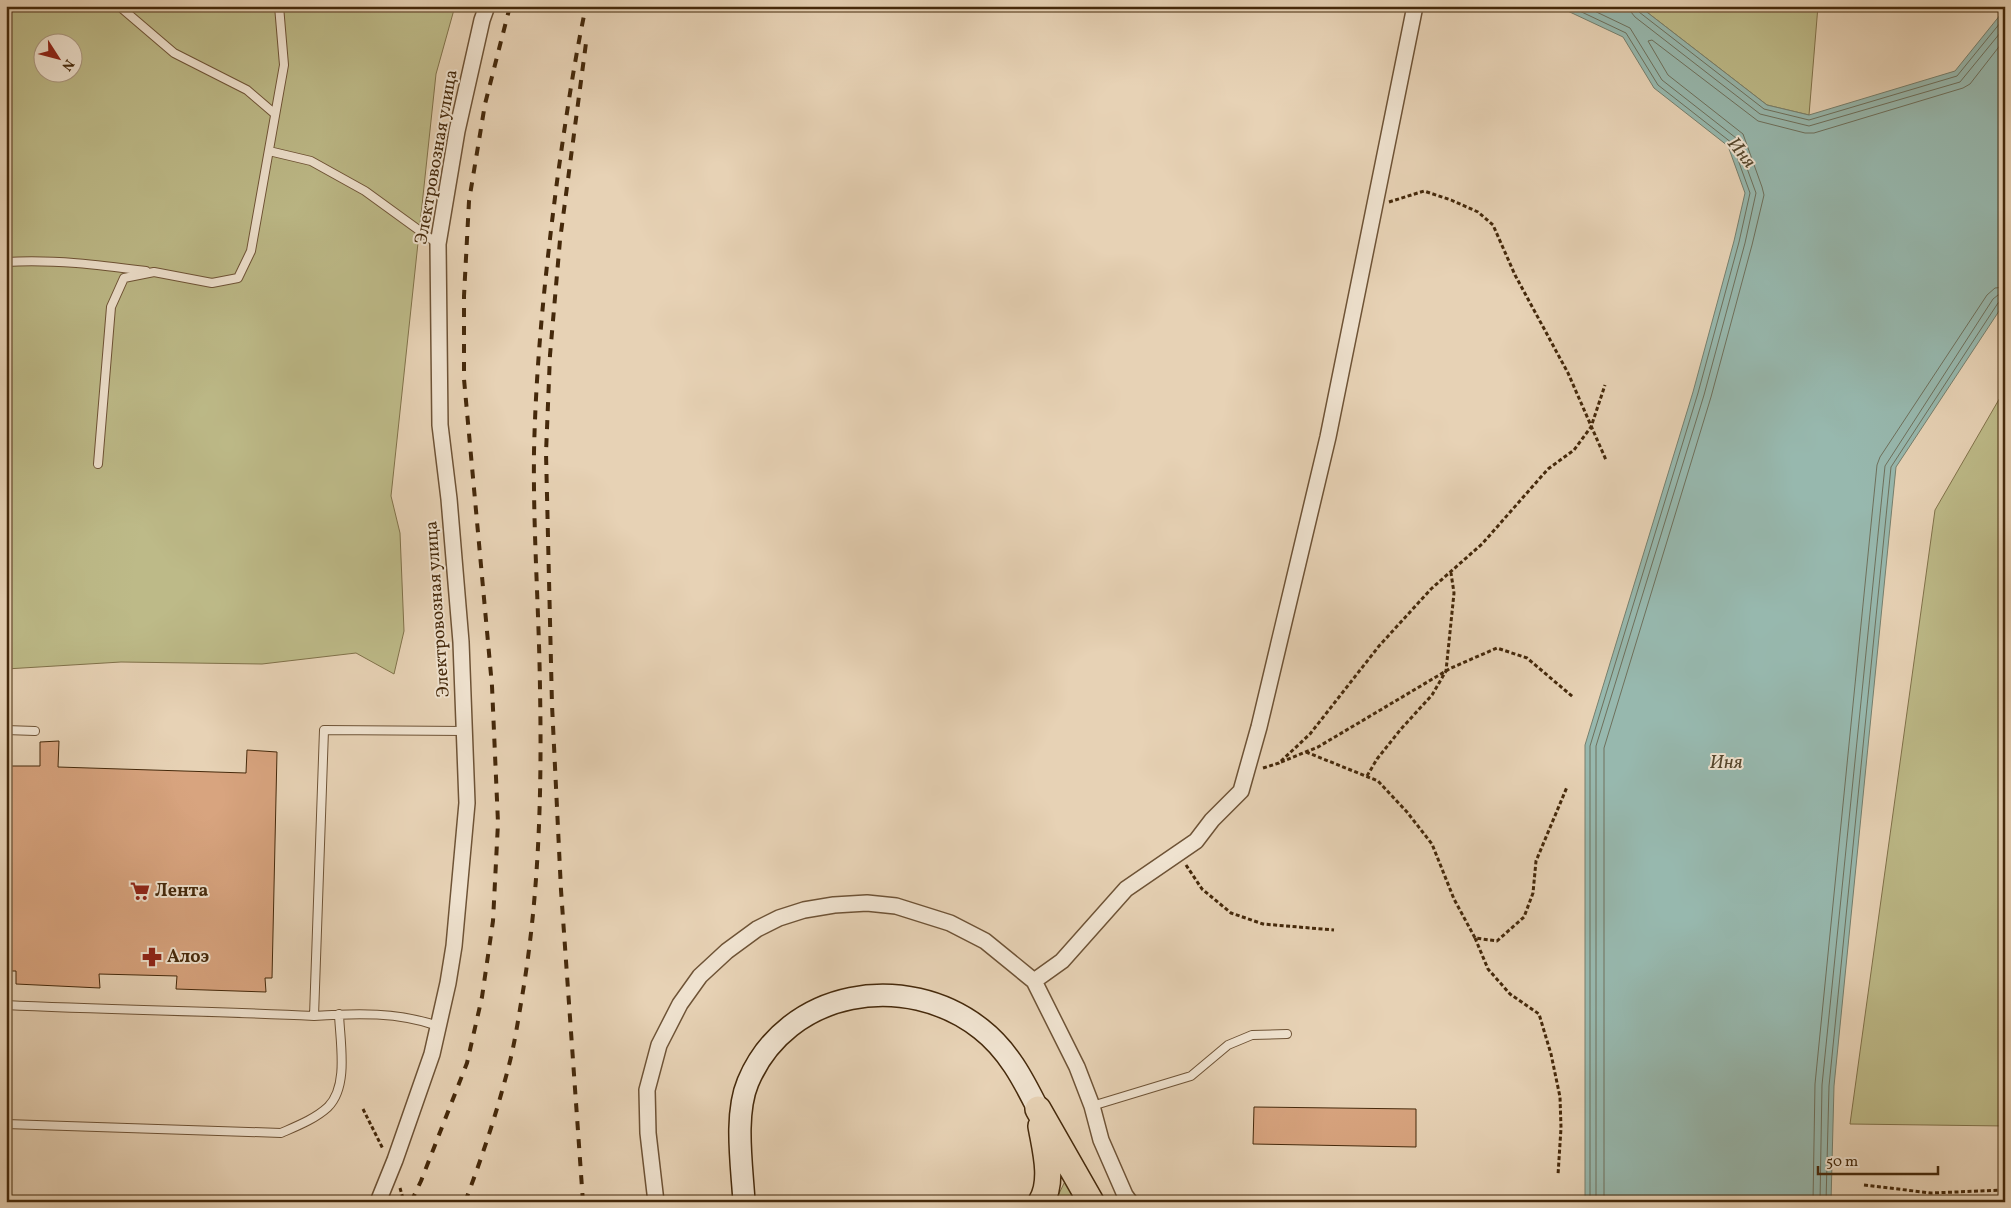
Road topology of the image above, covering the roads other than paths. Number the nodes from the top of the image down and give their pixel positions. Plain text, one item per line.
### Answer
1 (119, 6) edge
2 (279, 6) edge
3 (487, 6) edge
4 (1415, 6) edge
5 (275, 114) junction
6 (269, 151) junction
7 (438, 244) junction
8 (6, 262) edge
9 (154, 272) junction
10 (98, 464) dead end
11 (6, 730) edge
12 (36, 731) dead end
13 (465, 731) junction
14 (1034, 981) junction
15 (6, 1005) edge
16 (339, 1014) junction
17 (314, 1016) junction
18 (438, 1026) junction
19 (1287, 1034) dead end
20 (1092, 1106) junction
21 (1038, 1109) junction
22 (6, 1124) edge
23 (378, 1202) edge
24 (656, 1202) edge
25 (744, 1202) edge
26 (1041, 1202) edge
27 (1091, 1202) edge
28 (1130, 1202) edge

1 - 5 lane
2 - 5 lane
3 - 7 street, Электровозная улица
4 - 14 street
5 - 6 lane
6 - 7 lane
6 - 9 lane
7 - 13 street, Электровозная улица
8 - 9 lane
9 - 10 lane
11 - 12 lane
13 - 17 lane
13 - 18 street, Электровозная улица
14 - 20 street
14 - 24 street
15 - 17 lane
16 - 17 lane
16 - 18 lane
16 - 22 lane
18 - 23 street, Электровозная улица
19 - 20 lane
20 - 28 street
21 - 25 main road
21 - 26 highway
21 - 27 highway

